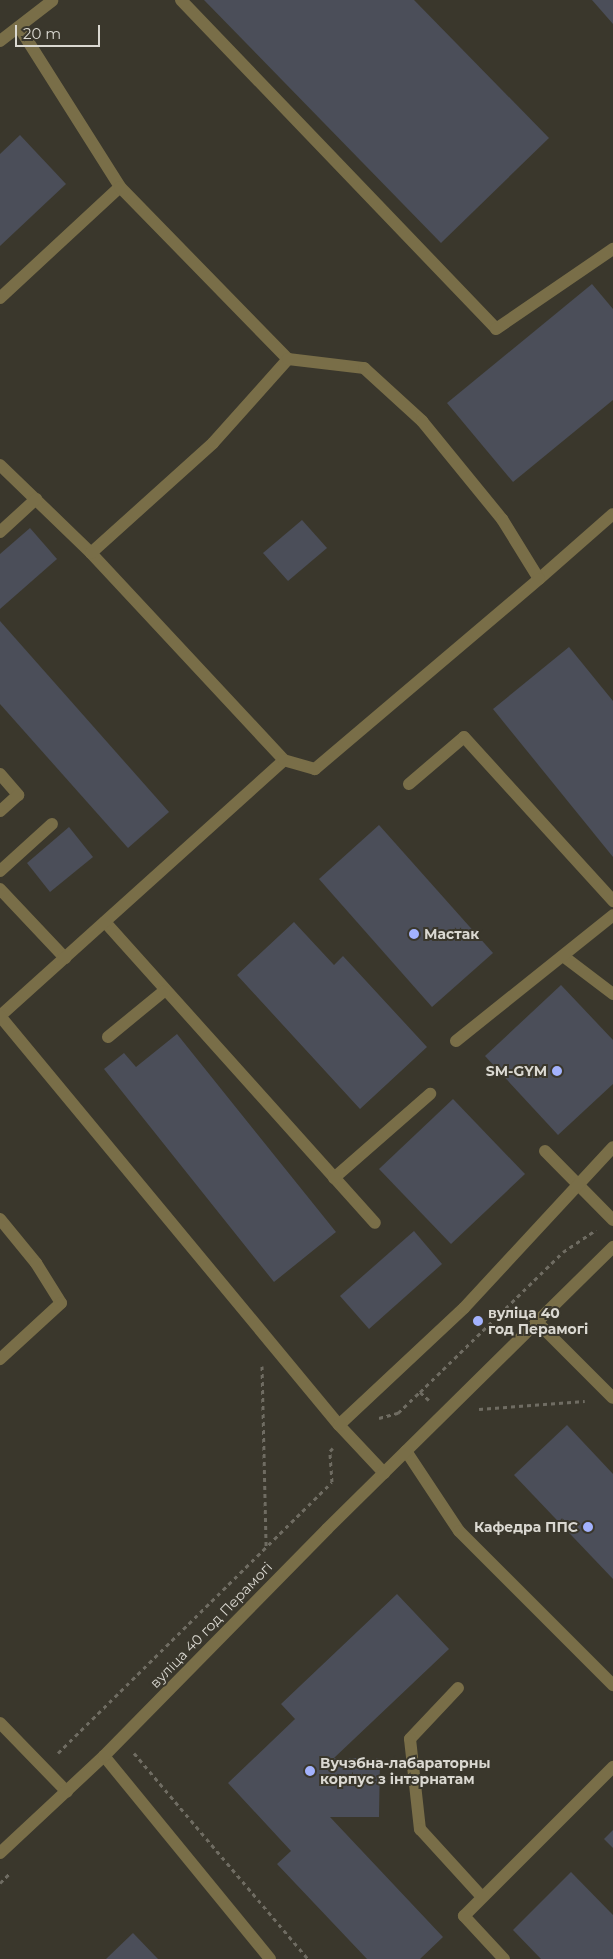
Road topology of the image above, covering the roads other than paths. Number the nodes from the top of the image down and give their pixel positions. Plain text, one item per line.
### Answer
1 (52, 0) edge
2 (181, 0) edge
3 (19, 27) junction
4 (0, 42) edge
5 (120, 187) junction
6 (613, 249) edge
7 (0, 298) edge
8 (288, 359) junction
9 (0, 465) edge
10 (36, 499) junction
11 (613, 514) edge
12 (0, 532) edge
13 (91, 553) junction
14 (539, 579) junction
15 (284, 760) junction
16 (0, 774) edge
17 (409, 784) dead end
18 (0, 811) edge
19 (52, 824) dead end
20 (0, 871) edge
21 (0, 889) edge
22 (613, 900) edge
23 (613, 915) edge
24 (104, 922) junction
25 (563, 956) junction
26 (64, 958) junction
27 (164, 991) junction
28 (613, 994) edge
29 (0, 1016) edge
30 (108, 1037) dead end
31 (456, 1041) dead end
32 (430, 1094) dead end
33 (613, 1148) edge
34 (545, 1151) dead end
35 (334, 1178) junction
36 (575, 1185) junction
37 (0, 1219) edge
38 (613, 1220) edge
39 (375, 1223) dead end
40 (613, 1247) edge
41 (537, 1322) junction
42 (0, 1359) edge
43 (613, 1398) edge
44 (343, 1430) junction
45 (406, 1451) junction
46 (384, 1473) junction
47 (613, 1685) edge
48 (458, 1688) dead end
49 (0, 1723) edge
50 (104, 1756) junction
51 (613, 1767) edge
52 (67, 1792) junction
53 (0, 1853) edge
54 (482, 1896) junction
55 (270, 1959) edge
56 (504, 1959) edge

1 - 3 street
2 - 6 street
3 - 4 street
3 - 5 street
5 - 7 street
5 - 8 street
8 - 13 street
8 - 14 street
9 - 10 street
10 - 12 street
10 - 13 street
11 - 14 street
13 - 15 street
14 - 15 street
15 - 24 street
16 - 18 street
17 - 22 street
19 - 20 street
21 - 26 street
23 - 25 street
24 - 26 street
24 - 27 street
25 - 28 street
25 - 31 street
26 - 29 street
27 - 30 street
27 - 35 street
29 - 44 street
32 - 35 street
33 - 36 street
34 - 36 street
35 - 39 street
36 - 38 street
36 - 44 street
37 - 42 street
40 - 41 street, вуліца 40 год Перамогі
41 - 43 street
41 - 45 street, вуліца 40 год Перамогі
44 - 46 street
45 - 46 street, вуліца 40 год Перамогі
45 - 47 street
46 - 50 street, вуліца 40 год Перамогі
48 - 54 street
49 - 52 street
50 - 52 street, вуліца 40 год Перамогі
50 - 55 street
51 - 54 street
52 - 53 street, вуліца 40 год Перамогі
54 - 56 street

